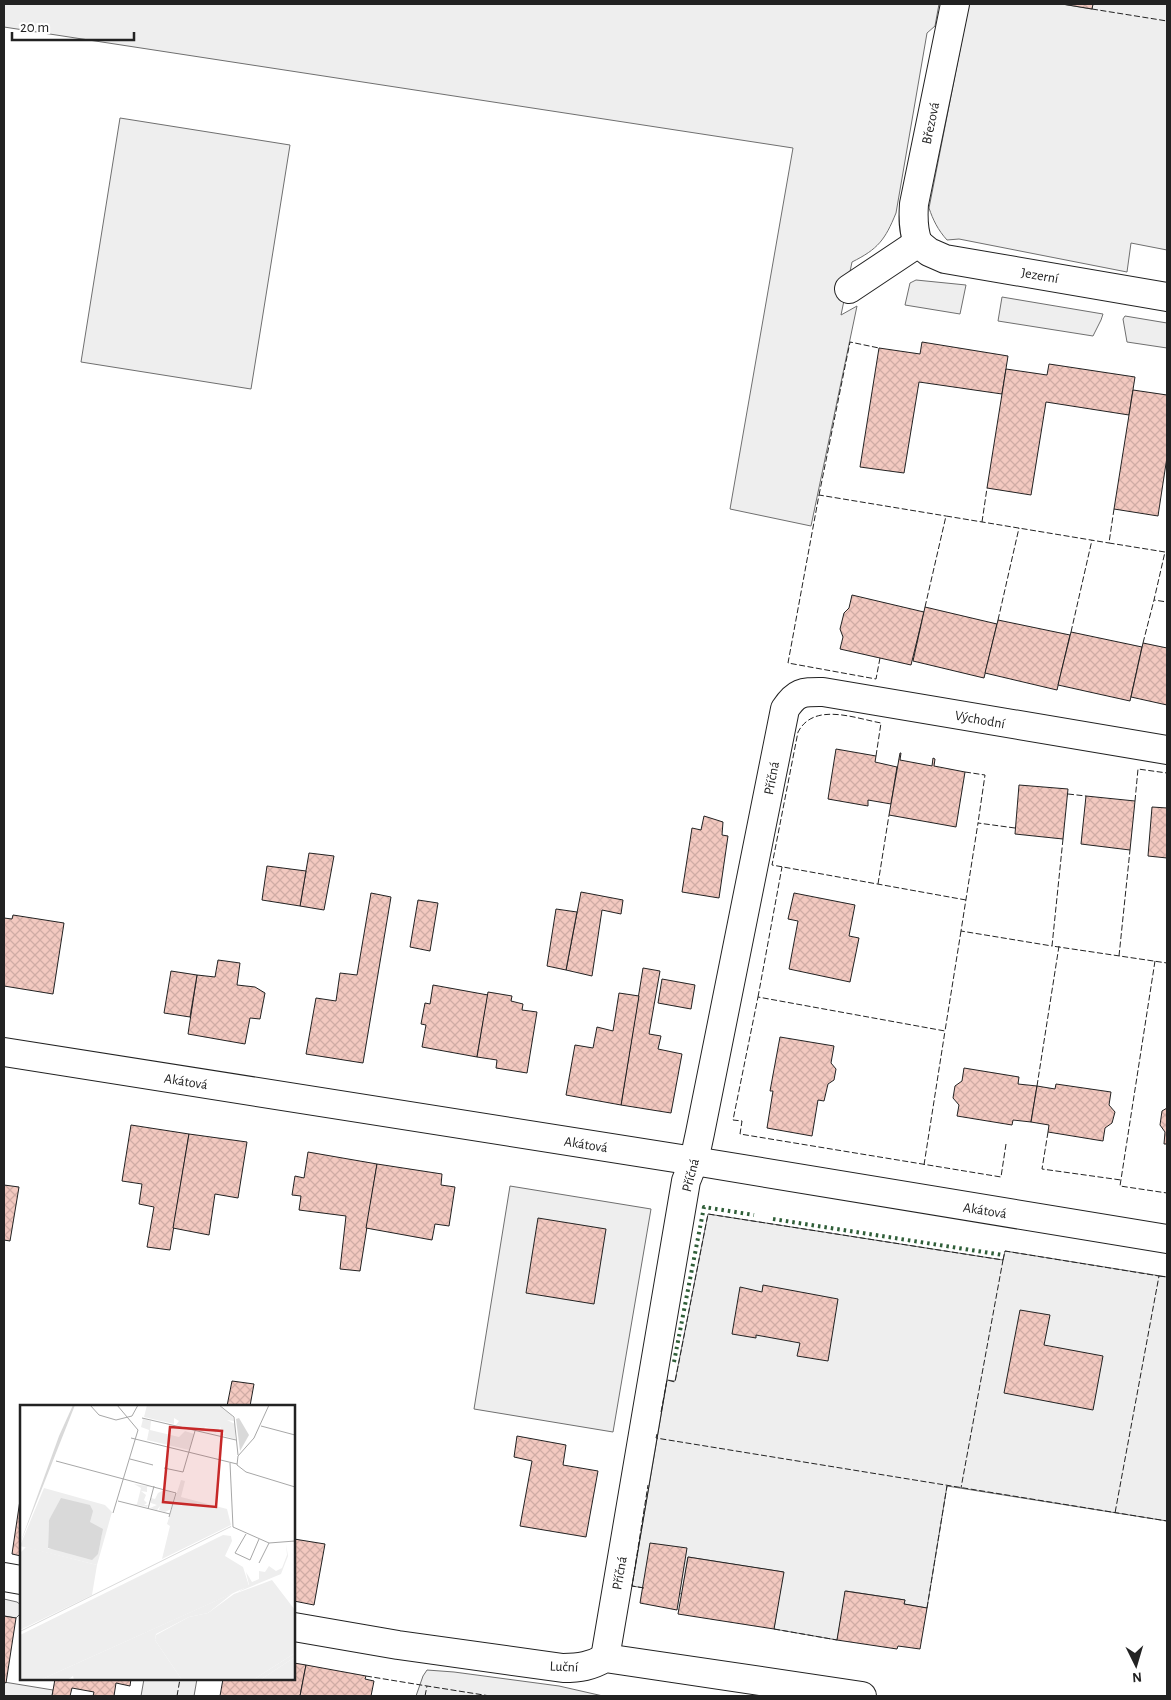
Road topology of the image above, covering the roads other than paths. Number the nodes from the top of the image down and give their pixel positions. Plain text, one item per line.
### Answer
1 (955, 4) edge
2 (918, 244) junction
3 (850, 289) dead end
4 (1167, 297) edge
5 (794, 697) joint
6 (1167, 750) edge
7 (4, 1052) edge
8 (694, 1161) junction
9 (1167, 1239) edge
10 (4, 1577) edge
11 (20, 1580) edge
12 (295, 1627) edge
13 (605, 1658) junction
14 (862, 1696) edge

1 - 2 street, Březová
2 - 3 street
2 - 4 street, Jezerní
5 - 6 street, Východní
5 - 8 street, Příčná
7 - 8 street, Akátová
8 - 9 street, Akátová
8 - 13 street, Příčná
10 - 11 street
12 - 13 street, Luční
13 - 14 street

